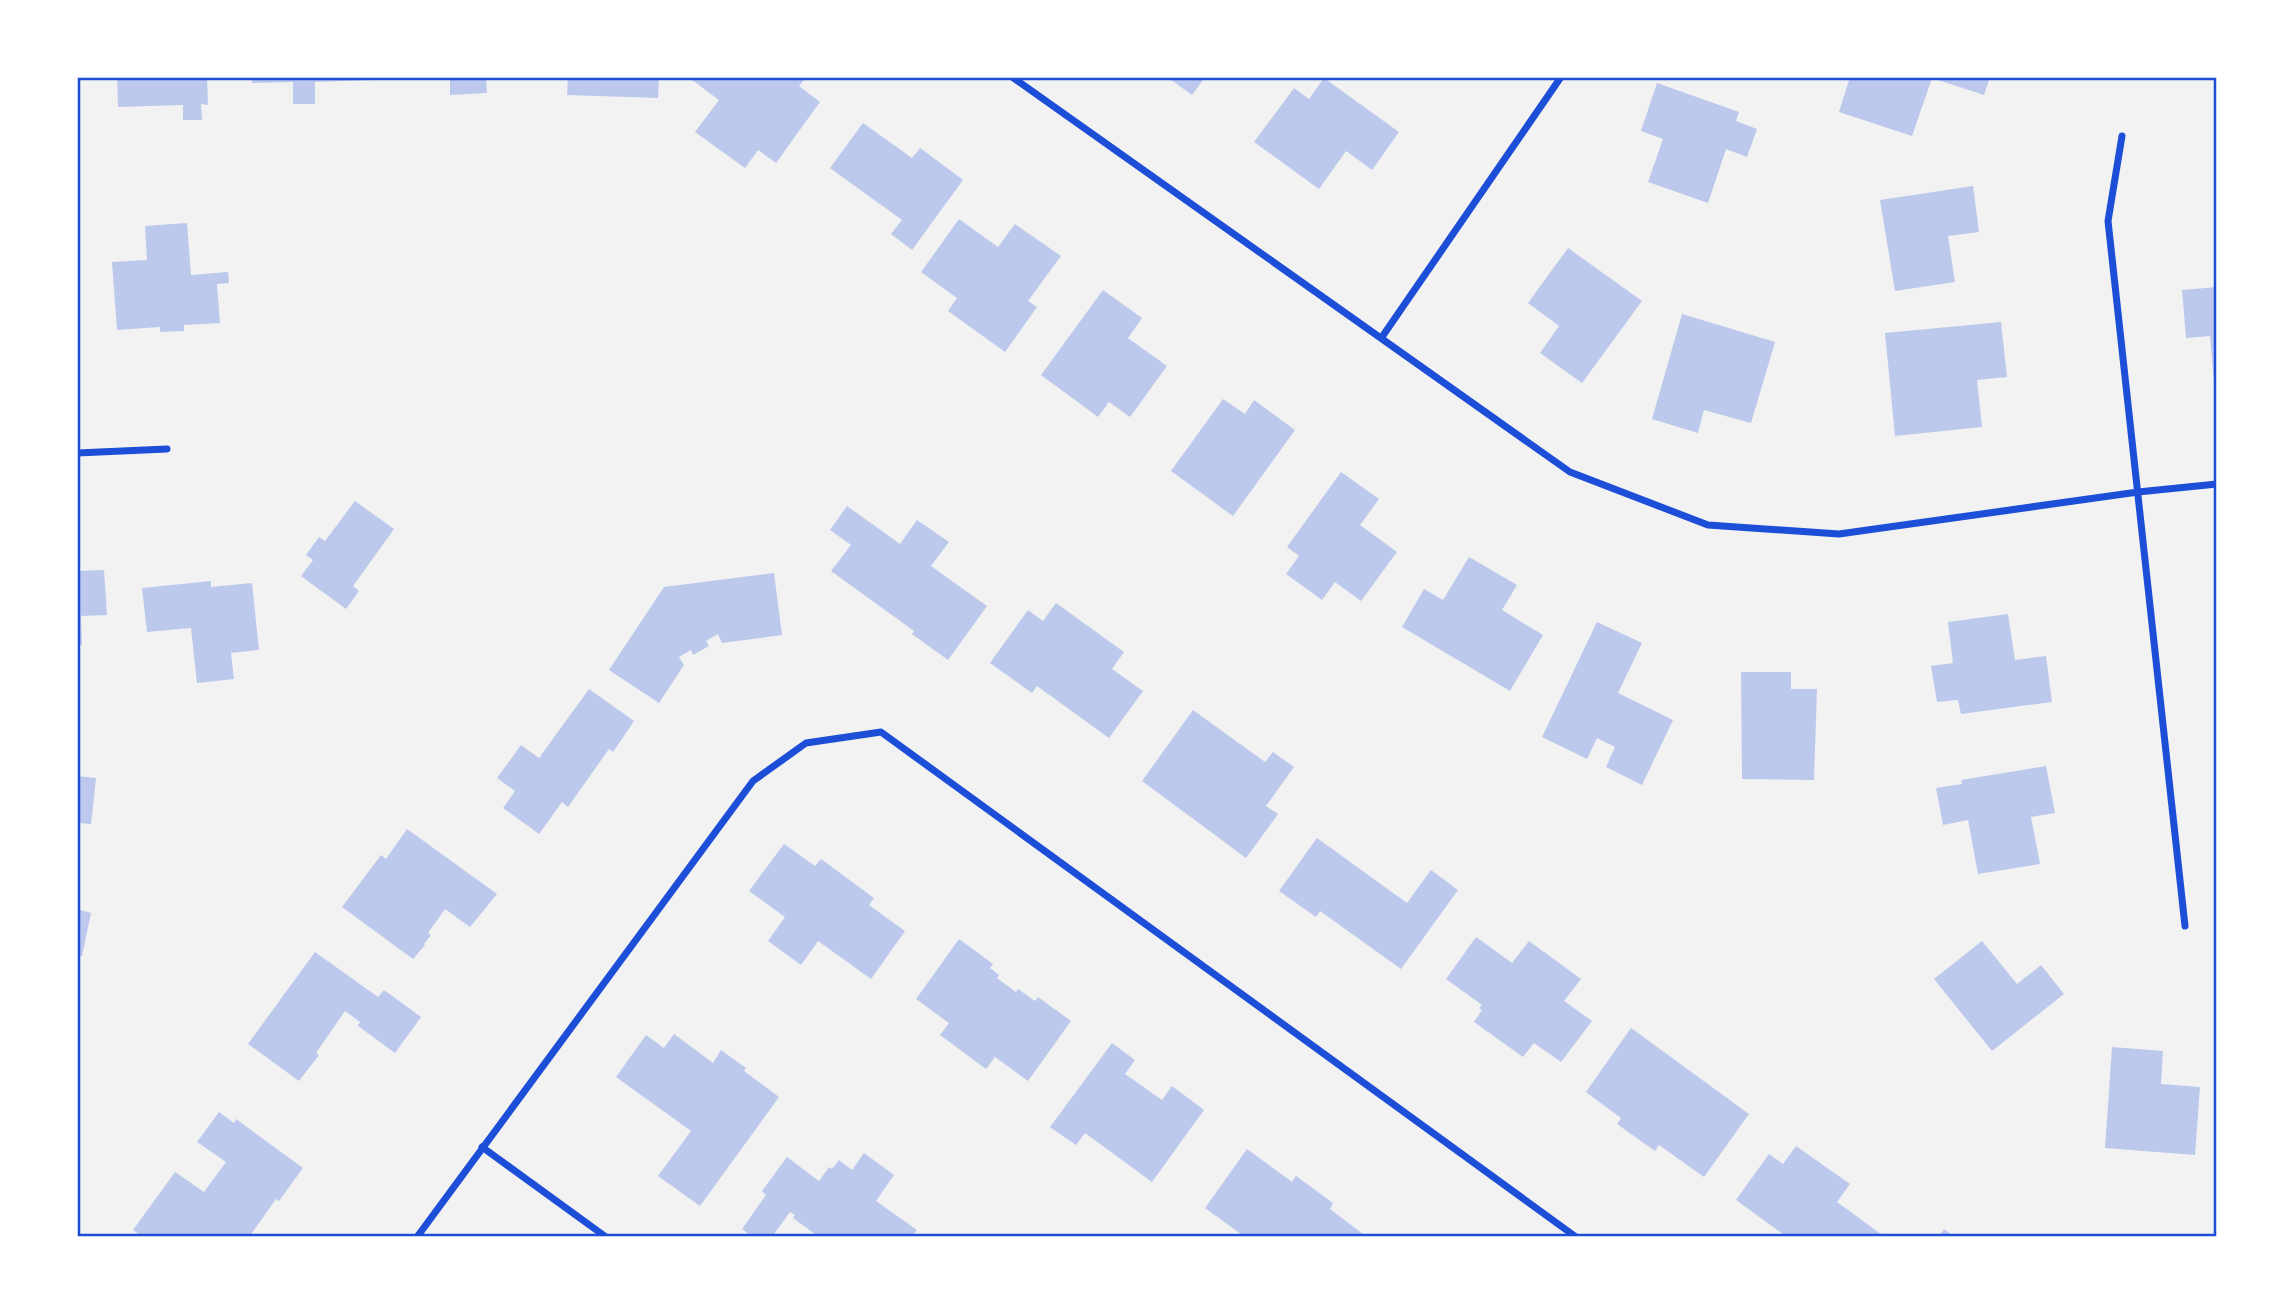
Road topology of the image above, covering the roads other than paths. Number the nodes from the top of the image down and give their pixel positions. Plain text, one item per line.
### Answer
1 (1012, 77) edge
2 (1561, 77) edge
3 (2123, 136) dead end
4 (1382, 338) junction
5 (167, 449) dead end
6 (77, 453) edge
7 (2217, 484) edge
8 (2138, 492) junction
9 (2185, 926) dead end
10 (482, 1147) junction
11 (417, 1237) edge
12 (606, 1237) edge
13 (1576, 1237) edge

1 - 4 street
2 - 4 street
3 - 8 street
4 - 8 street
5 - 6 street
7 - 8 street
8 - 9 street
10 - 11 street
10 - 12 street
10 - 13 street

